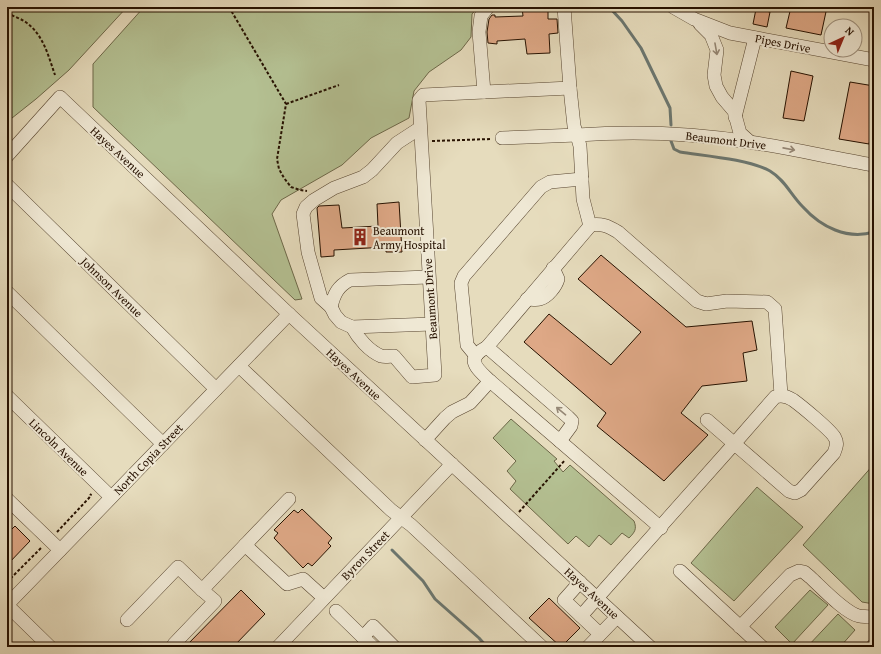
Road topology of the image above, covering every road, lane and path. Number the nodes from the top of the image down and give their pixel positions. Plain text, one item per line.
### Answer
1 (229, 7) edge
2 (488, 7) edge
3 (564, 7) edge
4 (673, 7) edge
5 (7, 13) edge
6 (694, 19) junction
7 (754, 38) junction
8 (874, 60) edge
9 (54, 75) dead end
10 (339, 85) dead end
11 (570, 88) junction
12 (484, 92) junction
13 (286, 104) junction
14 (735, 117) junction
15 (420, 128) junction
16 (577, 135) junction
17 (502, 138) dead end
18 (750, 142) junction
19 (7, 156) edge
20 (874, 166) edge
21 (582, 179) junction
22 (7, 185) edge
23 (309, 191) dead end
24 (590, 225) junction
25 (428, 277) junction
26 (7, 292) edge
27 (331, 307) junction
28 (289, 314) junction
29 (432, 324) junction
30 (352, 327) junction
31 (487, 347) junction
32 (476, 356) junction
33 (239, 366) junction
34 (490, 381) junction
35 (216, 389) junction
36 (781, 395) junction
37 (7, 396) edge
38 (707, 420) dead end
39 (426, 440) junction
40 (560, 441) junction
41 (163, 444) junction
42 (734, 444) junction
43 (568, 457) dead end
44 (452, 464) junction
45 (85, 489) dead end
46 (111, 497) junction
47 (7, 499) edge
48 (289, 499) dead end
49 (519, 513) dead end
50 (401, 518) junction
51 (661, 528) junction
52 (49, 540) junction
53 (245, 545) junction
54 (60, 550) junction
55 (680, 571) dead end
56 (7, 582) edge
57 (580, 582) junction
58 (202, 590) junction
59 (324, 598) junction
60 (598, 598) junction
61 (7, 605) edge
62 (336, 611) dead end
63 (581, 616) junction
64 (617, 617) junction
65 (874, 618) edge
66 (126, 620) dead end
67 (740, 627) junction
68 (600, 634) junction
69 (363, 637) junction
70 (174, 644) dead end
71 (50, 647) edge
72 (278, 647) edge
73 (373, 647) edge
74 (394, 647) edge
75 (542, 647) edge
76 (588, 647) edge
77 (650, 647) edge
78 (762, 647) edge

1 - 13 path
2 - 12 street
3 - 11 street
4 - 6 street, Pipes Drive
5 - 9 path
6 - 7 street, Pipes Drive
6 -> 14 street, Pipes Drive
7 - 8 street, Pipes Drive
7 - 14 street
10 - 13 path
11 - 12 street, Beaumont Drive
11 - 16 street
12 - 15 street, Beaumont Drive
13 - 23 path
14 - 18 street, Pipes Drive
15 - 25 street, Beaumont Drive
15 - 27 street
16 - 17 street, Beaumont Drive
16 - 18 street, Beaumont Drive
16 - 21 street
18 -> 20 street, Beaumont Drive
19 - 28 street, Hayes Avenue
21 - 24 street
21 - 32 street
22 - 35 street, Johnson Avenue
24 - 31 street
24 - 36 street
25 - 27 street
25 - 29 street, Beaumont Drive
26 - 41 street
27 - 30 street
28 - 33 street, North Copia Street
28 - 39 street, Hayes Avenue
29 - 30 street
29 - 30 street, Beaumont Drive
31 - 32 street
40 -> 31 street
32 - 34 street
33 - 35 street, North Copia Street
33 - 50 street
34 - 39 street
34 - 40 street
35 - 41 street, North Copia Street
36 - 42 street
36 - 42 street
37 - 46 street, Lincoln Avenue
38 - 42 street
39 - 44 street, Hayes Avenue
40 - 51 street
41 - 46 street, North Copia Street
42 - 51 street
43 - 49 path
44 - 50 street, Byron Street
44 - 57 street, Hayes Avenue
45 - 52 path
46 - 54 street, North Copia Street
47 - 52 street
48 - 53 street
50 - 59 street, Byron Street
50 - 75 street
51 - 60 street
52 - 54 street
52 - 56 path
53 - 58 street
53 - 59 street
54 - 61 street, North Copia Street
55 - 67 street
57 - 60 street, Hayes Avenue
57 - 63 street
58 - 66 street
58 - 70 street
59 - 72 street, Byron Street
60 - 63 street
60 - 64 street, Hayes Avenue
61 - 71 street
62 - 69 street
63 - 68 street
64 - 68 street
64 - 77 street, Hayes Avenue
65 - 67 street
67 - 78 street
68 - 76 street
69 - 73 street
69 - 74 street

